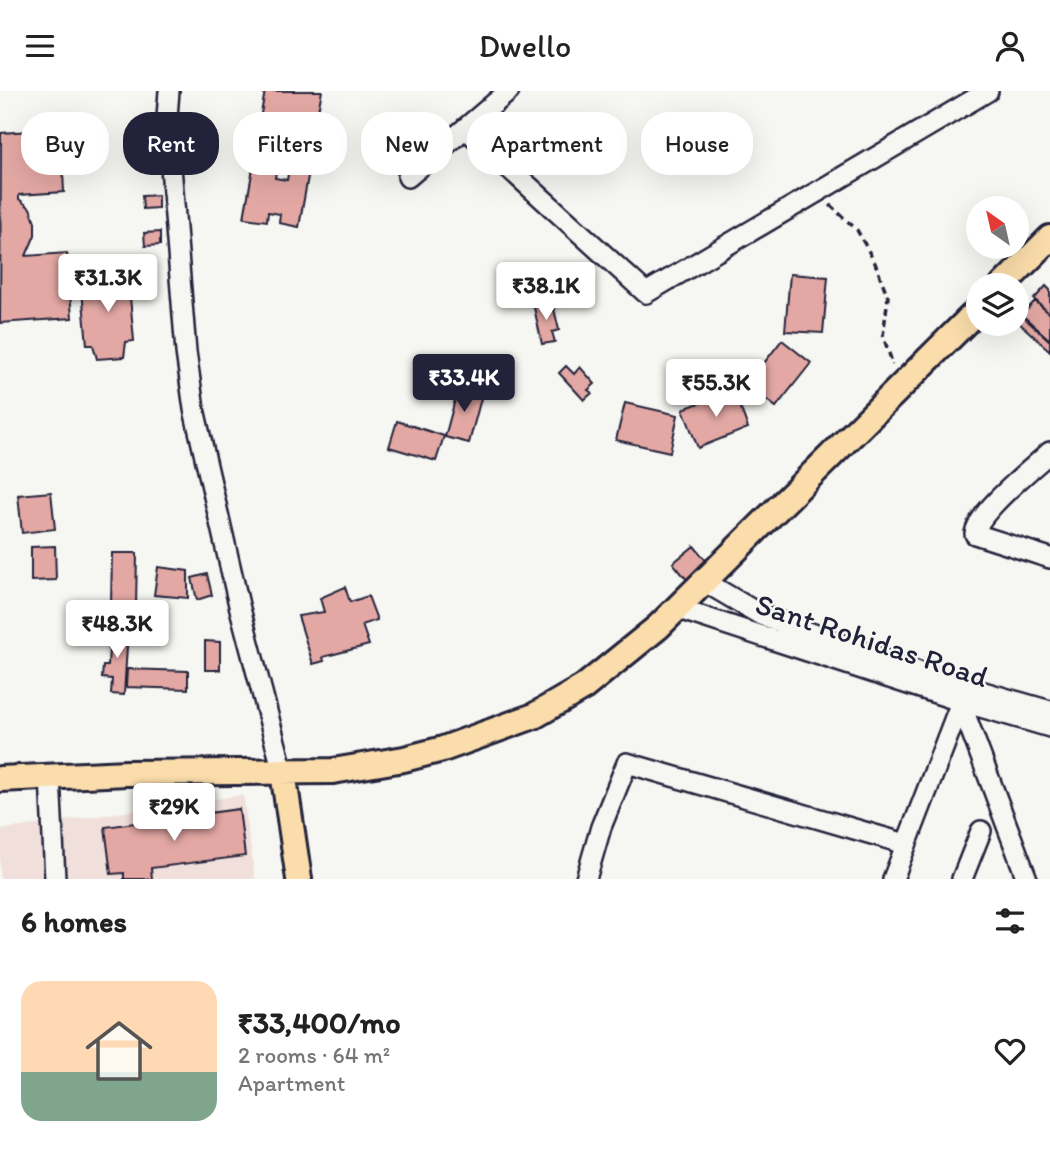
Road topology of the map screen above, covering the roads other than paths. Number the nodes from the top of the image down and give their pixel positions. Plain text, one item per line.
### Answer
1 (169, 91) edge
2 (509, 91) edge
3 (988, 91) edge
4 (466, 129) junction
5 (408, 177) dead end
6 (1050, 238) edge
7 (1015, 273) edge
8 (966, 322) edge
9 (1050, 452) edge
10 (1050, 558) edge
11 (705, 582) junction
12 (676, 608) junction
13 (963, 695) junction
14 (1050, 711) edge
15 (1050, 727) edge
16 (283, 772) junction
17 (0, 779) edge
18 (50, 781) junction
19 (981, 831) dead end
20 (906, 844) junction
21 (55, 879) edge
22 (299, 879) edge
23 (586, 879) edge
24 (893, 879) edge
25 (962, 879) edge
26 (1027, 879) edge

1 - 16 street
2 - 4 street
3 - 4 street
4 - 5 street
6 - 7 main road
8 - 11 main road
9 - 10 street
11 - 12 main road
11 - 13 street
12 - 13 street, Sant Rohidas Road
12 - 16 main road
13 - 14 street
13 - 15 street, Sant Rohidas Road
13 - 20 street
13 - 26 street
16 - 18 main road
16 - 22 main road
17 - 18 main road
18 - 21 street
19 - 25 street
20 - 23 street
20 - 24 street

